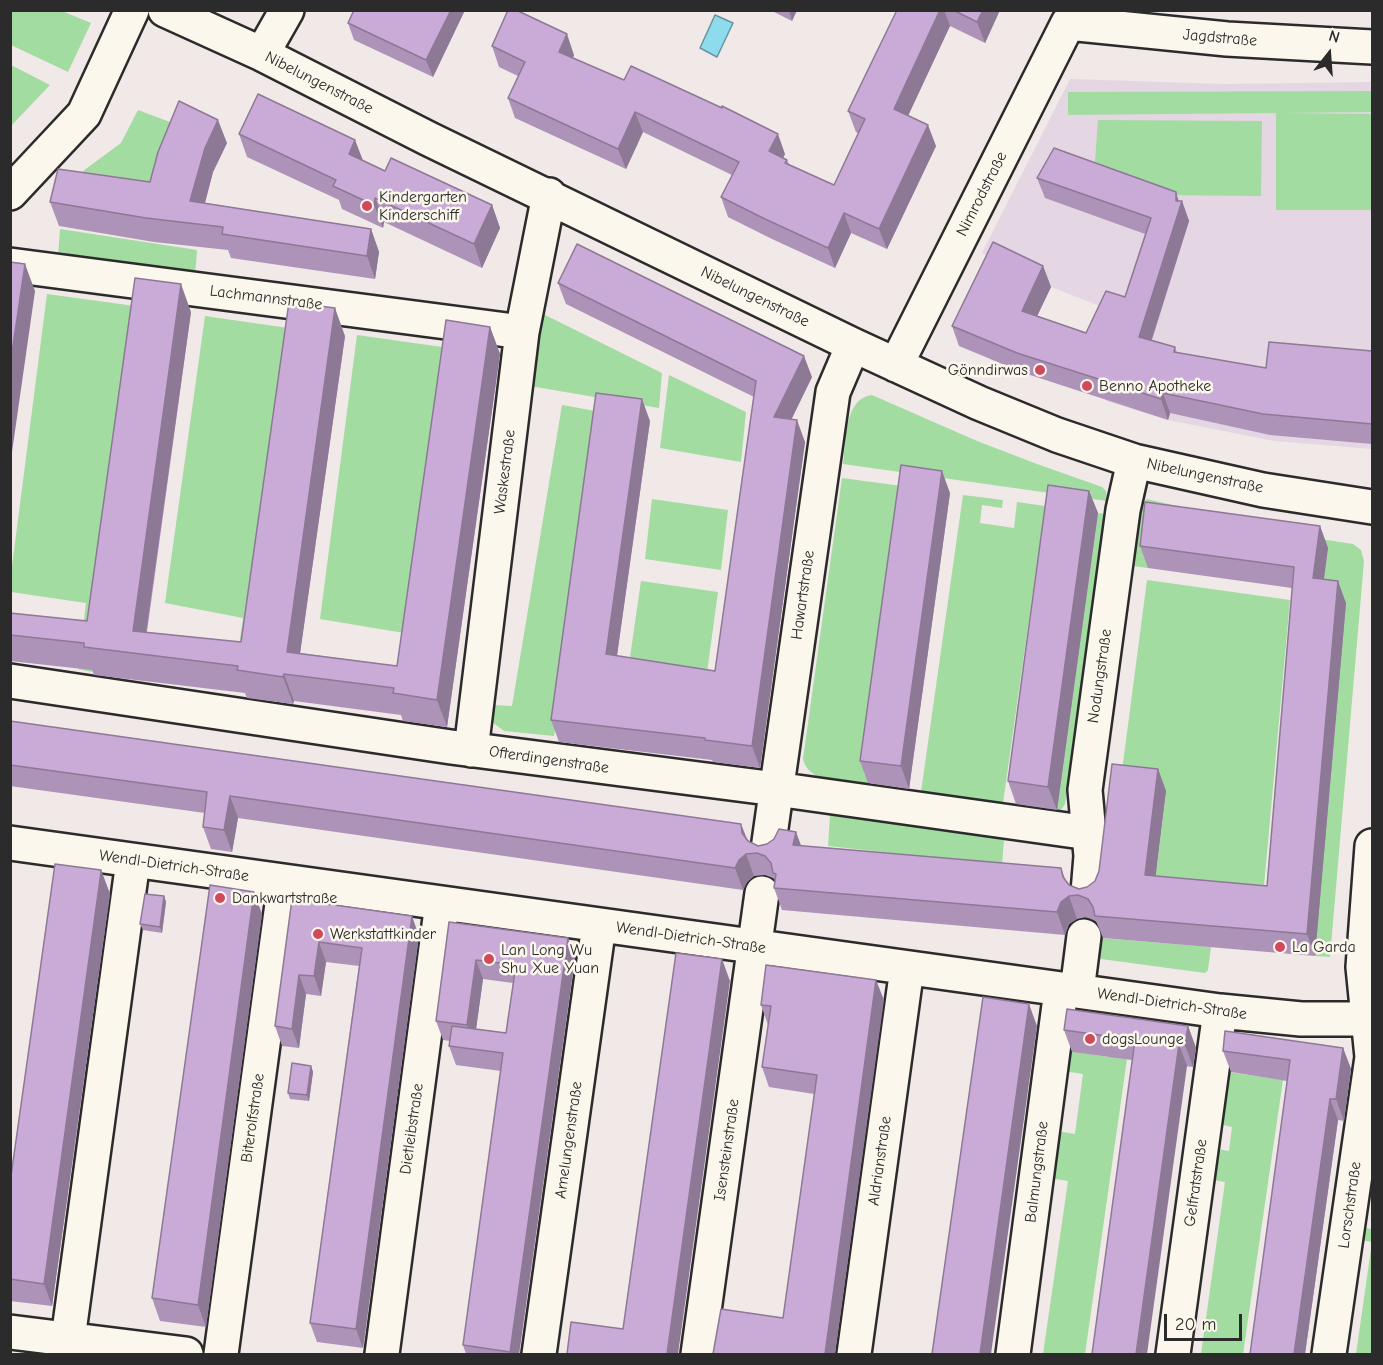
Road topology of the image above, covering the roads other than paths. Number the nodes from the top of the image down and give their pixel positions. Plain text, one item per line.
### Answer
1 (132, 10) edge
2 (165, 10) edge
3 (287, 10) edge
4 (1066, 17) edge
5 (1372, 47) edge
6 (261, 54) junction
7 (10, 193) edge
8 (549, 195) junction
9 (10, 265) edge
10 (522, 332) junction
11 (853, 345) junction
12 (896, 365) junction
13 (1134, 461) junction
14 (1372, 507) edge
15 (10, 681) edge
16 (471, 750) junction
17 (777, 789) junction
18 (1089, 833) junction
19 (10, 843) edge
20 (1372, 846) edge
21 (768, 849) edge
22 (133, 861) junction
23 (285, 882) junction
24 (1088, 892) edge
25 (762, 893) dead end
26 (442, 903) junction
27 (599, 925) junction
28 (1084, 936) dead end
29 (755, 946) junction
30 (907, 968) junction
31 (1069, 990) junction
32 (1220, 1011) junction
33 (1370, 1019) edge
34 (10, 1332) edge
35 (68, 1339) junction
36 (186, 1354) edge
37 (221, 1354) edge
38 (382, 1354) edge
39 (539, 1354) edge
40 (698, 1354) edge
41 (854, 1354) edge
42 (1013, 1354) edge
43 (1173, 1354) edge
44 (1329, 1354) edge

1 - 7 street
2 - 6 street, Nibelungenstraße
3 - 6 street
4 - 5 street, Jagdstraße
4 - 12 street, Nimrodstraße
6 - 8 street, Nibelungenstraße
8 - 10 street, Waskestraße
8 - 11 street, Nibelungenstraße
9 - 10 street, Lachmannstraße
10 - 16 street, Waskestraße
11 - 12 street, Nibelungenstraße
11 - 17 street, Hawartstraße
12 - 13 street, Nibelungenstraße
13 - 14 street, Nibelungenstraße
13 - 18 street, Nodungstraße
15 - 16 street, Ofterdingenstraße
16 - 17 street, Ofterdingenstraße
17 - 18 street, Ofterdingenstraße
17 - 21 street, Hawartstraße
18 - 24 street, Nodungstraße
19 - 22 street, Wendl-Dietrich-Straße
20 - 33 street, Lorschstraße
22 - 23 street, Wendl-Dietrich-Straße
22 - 35 street
23 - 26 street, Wendl-Dietrich-Straße
23 - 37 street, Biterolfstraße
25 - 29 street
26 - 27 street, Wendl-Dietrich-Straße
26 - 38 street, Dietleibstraße
27 - 29 street, Wendl-Dietrich-Straße
27 - 39 street, Amelungenstraße
28 - 31 street
29 - 30 street, Wendl-Dietrich-Straße
29 - 40 street, Isensteinstraße
30 - 31 street, Wendl-Dietrich-Straße
30 - 41 street, Aldrianstraße
31 - 32 street, Wendl-Dietrich-Straße
31 - 42 street, Balmungstraße
32 - 33 street, Wendl-Dietrich-Straße
32 - 43 street, Gelfratstraße
33 - 44 street, Lorschstraße
34 - 35 street
35 - 36 street

